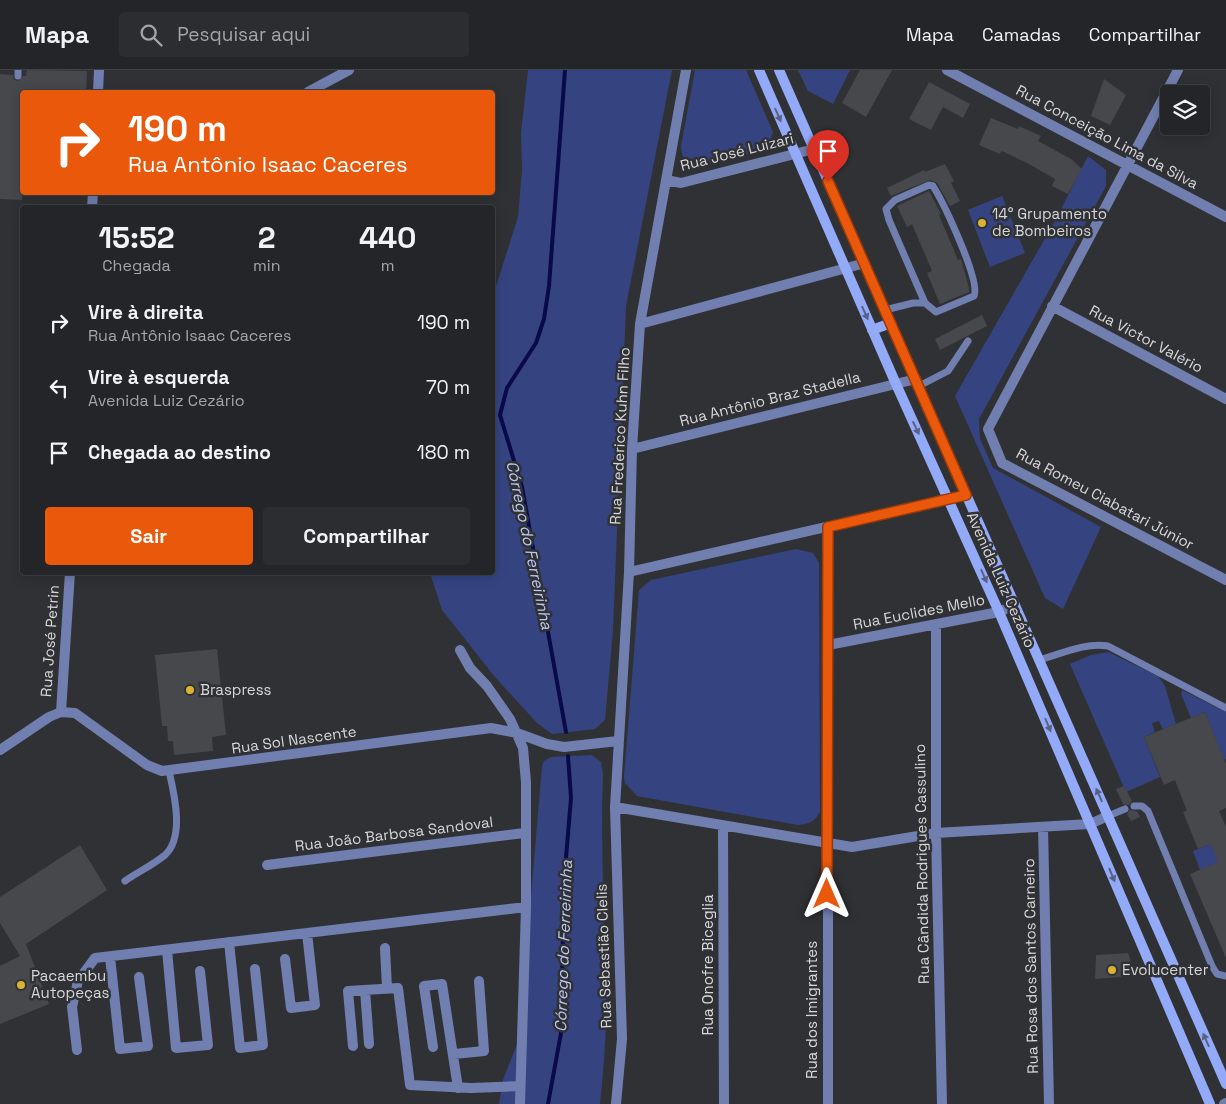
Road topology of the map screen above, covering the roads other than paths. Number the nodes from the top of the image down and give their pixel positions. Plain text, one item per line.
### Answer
1 (99, 70) edge
2 (349, 70) edge
3 (686, 70) edge
4 (758, 70) edge
5 (779, 70) edge
6 (947, 70) edge
7 (1178, 70) edge
8 (98, 90) edge
9 (312, 90) edge
10 (814, 149) junction
11 (796, 153) junction
12 (1127, 165) junction
13 (666, 180) junction
14 (1226, 217) edge
15 (864, 263) junction
16 (845, 268) junction
17 (925, 303) junction
18 (1052, 306) junction
19 (885, 310) junction
20 (891, 323) junction
21 (640, 324) junction
22 (872, 330) junction
23 (968, 340) dead end
24 (917, 383) junction
25 (896, 384) junction
26 (1226, 399) edge
27 (632, 449) junction
28 (966, 495) junction
29 (949, 499) junction
30 (828, 527) junction
31 (629, 572) junction
32 (70, 575) edge
33 (1226, 580) edge
34 (1015, 605) junction
35 (999, 612) junction
36 (936, 624) junction
37 (828, 645) junction
38 (460, 650) dead end
39 (1040, 660) junction
40 (1226, 708) edge
41 (61, 712) junction
42 (517, 733) junction
43 (618, 741) junction
44 (0, 750) edge
45 (169, 771) junction
46 (1134, 806) dead end
47 (615, 807) junction
48 (1126, 809) dead end
49 (1108, 816) junction
50 (1090, 824) junction
51 (723, 826) junction
52 (1043, 826) junction
53 (936, 832) junction
54 (524, 833) junction
55 (827, 845) junction
56 (267, 865) dead end
57 (125, 881) dead end
58 (526, 907) junction
59 (307, 933) junction
60 (229, 942) junction
61 (385, 948) dead end
62 (167, 950) junction
63 (110, 956) junction
64 (285, 959) dead end
65 (255, 969) dead end
66 (200, 971) dead end
67 (1226, 976) edge
68 (140, 977) dead end
69 (479, 982) dead end
70 (387, 988) junction
71 (365, 990) junction
72 (370, 1044) dead end
73 (353, 1046) dead end
74 (433, 1047) dead end
75 (77, 1050) dead end
76 (454, 1054) junction
77 (1226, 1084) edge
78 (520, 1086) junction
79 (458, 1088) junction
80 (520, 1104) edge
81 (616, 1104) edge
82 (724, 1104) edge
83 (828, 1104) edge
84 (942, 1104) edge
85 (1049, 1104) edge
86 (1210, 1104) edge

1 - 8 street
2 - 9 street
3 - 13 street, Rua Frederico Kuhn Filho
4 -> 11 street, Avenida Luiz Cezário
5 - 10 street, Avenida Luiz Cezário
6 - 12 street, Rua Conceição Lima da Silva
7 - 12 street
10 - 11 street, Rua José Luizari
10 - 15 street, Avenida Luiz Cezário
11 - 13 street, Rua José Luizari
11 - 16 street, Avenida Luiz Cezário
12 - 14 street, Rua Conceição Lima da Silva
12 - 18 street
13 - 21 street, Rua Frederico Kuhn Filho
15 - 16 street
15 - 19 street, Avenida Luiz Cezário
16 - 21 street
16 -> 22 street, Avenida Luiz Cezário
17 - 17 lane
17 - 19 lane
18 - 26 street, Rua Victor Valério
18 - 33 street, Rua Romeu Ciabatari Júnior
19 - 20 street, Avenida Luiz Cezário
20 - 22 street
20 - 24 street, Avenida Luiz Cezário
21 - 27 street, Rua Frederico Kuhn Filho
22 - 25 street, Avenida Luiz Cezário
23 - 24 lane
24 - 25 street, Rua Antônio Braz Stadella
24 - 28 street, Avenida Luiz Cezário
25 - 27 street, Rua Antônio Braz Stadella
25 -> 29 street, Avenida Luiz Cezário
27 - 31 street, Rua Frederico Kuhn Filho
28 - 29 street
28 - 34 street, Avenida Luiz Cezário
29 - 30 street
29 -> 35 street, Avenida Luiz Cezário
30 - 31 street
30 - 37 street, Rua dos Imigrantes
31 - 43 street, Rua Frederico Kuhn Filho
32 - 41 street, Rua José Petrin
34 - 35 street, Rua Euclides Mello
34 - 39 street, Avenida Luiz Cezário
35 - 36 street, Rua Euclides Mello
35 -> 50 street, Avenida Luiz Cezário
36 - 37 street, Rua Euclides Mello
36 - 53 street, Rua Cândida Rodrigues Cassulino
37 - 55 street, Rua dos Imigrantes
38 - 42 street
39 - 40 lane
49 -> 39 street, Avenida Luiz Cezário
41 - 44 street
41 - 45 street, Rua Sol Nascente
42 - 43 street, Rua Sol Nascente
42 - 45 street, Rua Sol Nascente
42 - 54 street
43 - 47 street, Rua Frederico Kuhn Filho
45 - 57 lane
46 - 67 lane
47 - 51 street
47 - 81 street, Rua Sebastião Clelis
48 - 49 lane
49 - 50 street
77 -> 49 street, Avenida Luiz Cezário
50 - 52 street
50 -> 86 street, Avenida Luiz Cezário
51 - 55 street
51 - 82 street, Rua Onofre Biceglia
52 - 53 street
52 - 85 street, Rua Rosa dos Santos Carneiro
53 - 55 street
53 - 84 street, Rua Cândida Rodrigues Cassulino
54 - 56 street, Rua João Barbosa Sandoval
54 - 58 street
55 - 83 street, Rua dos Imigrantes
58 - 59 street
58 - 78 street
59 - 60 street
59 - 64 street
60 - 62 street
60 - 65 street
61 - 70 street
62 - 63 street
62 - 66 street
63 - 68 street
63 - 75 street
69 - 76 street
70 - 71 street
70 - 79 street
71 - 72 street
71 - 73 street
74 - 76 street
76 - 79 street
78 - 79 street
78 - 80 street

